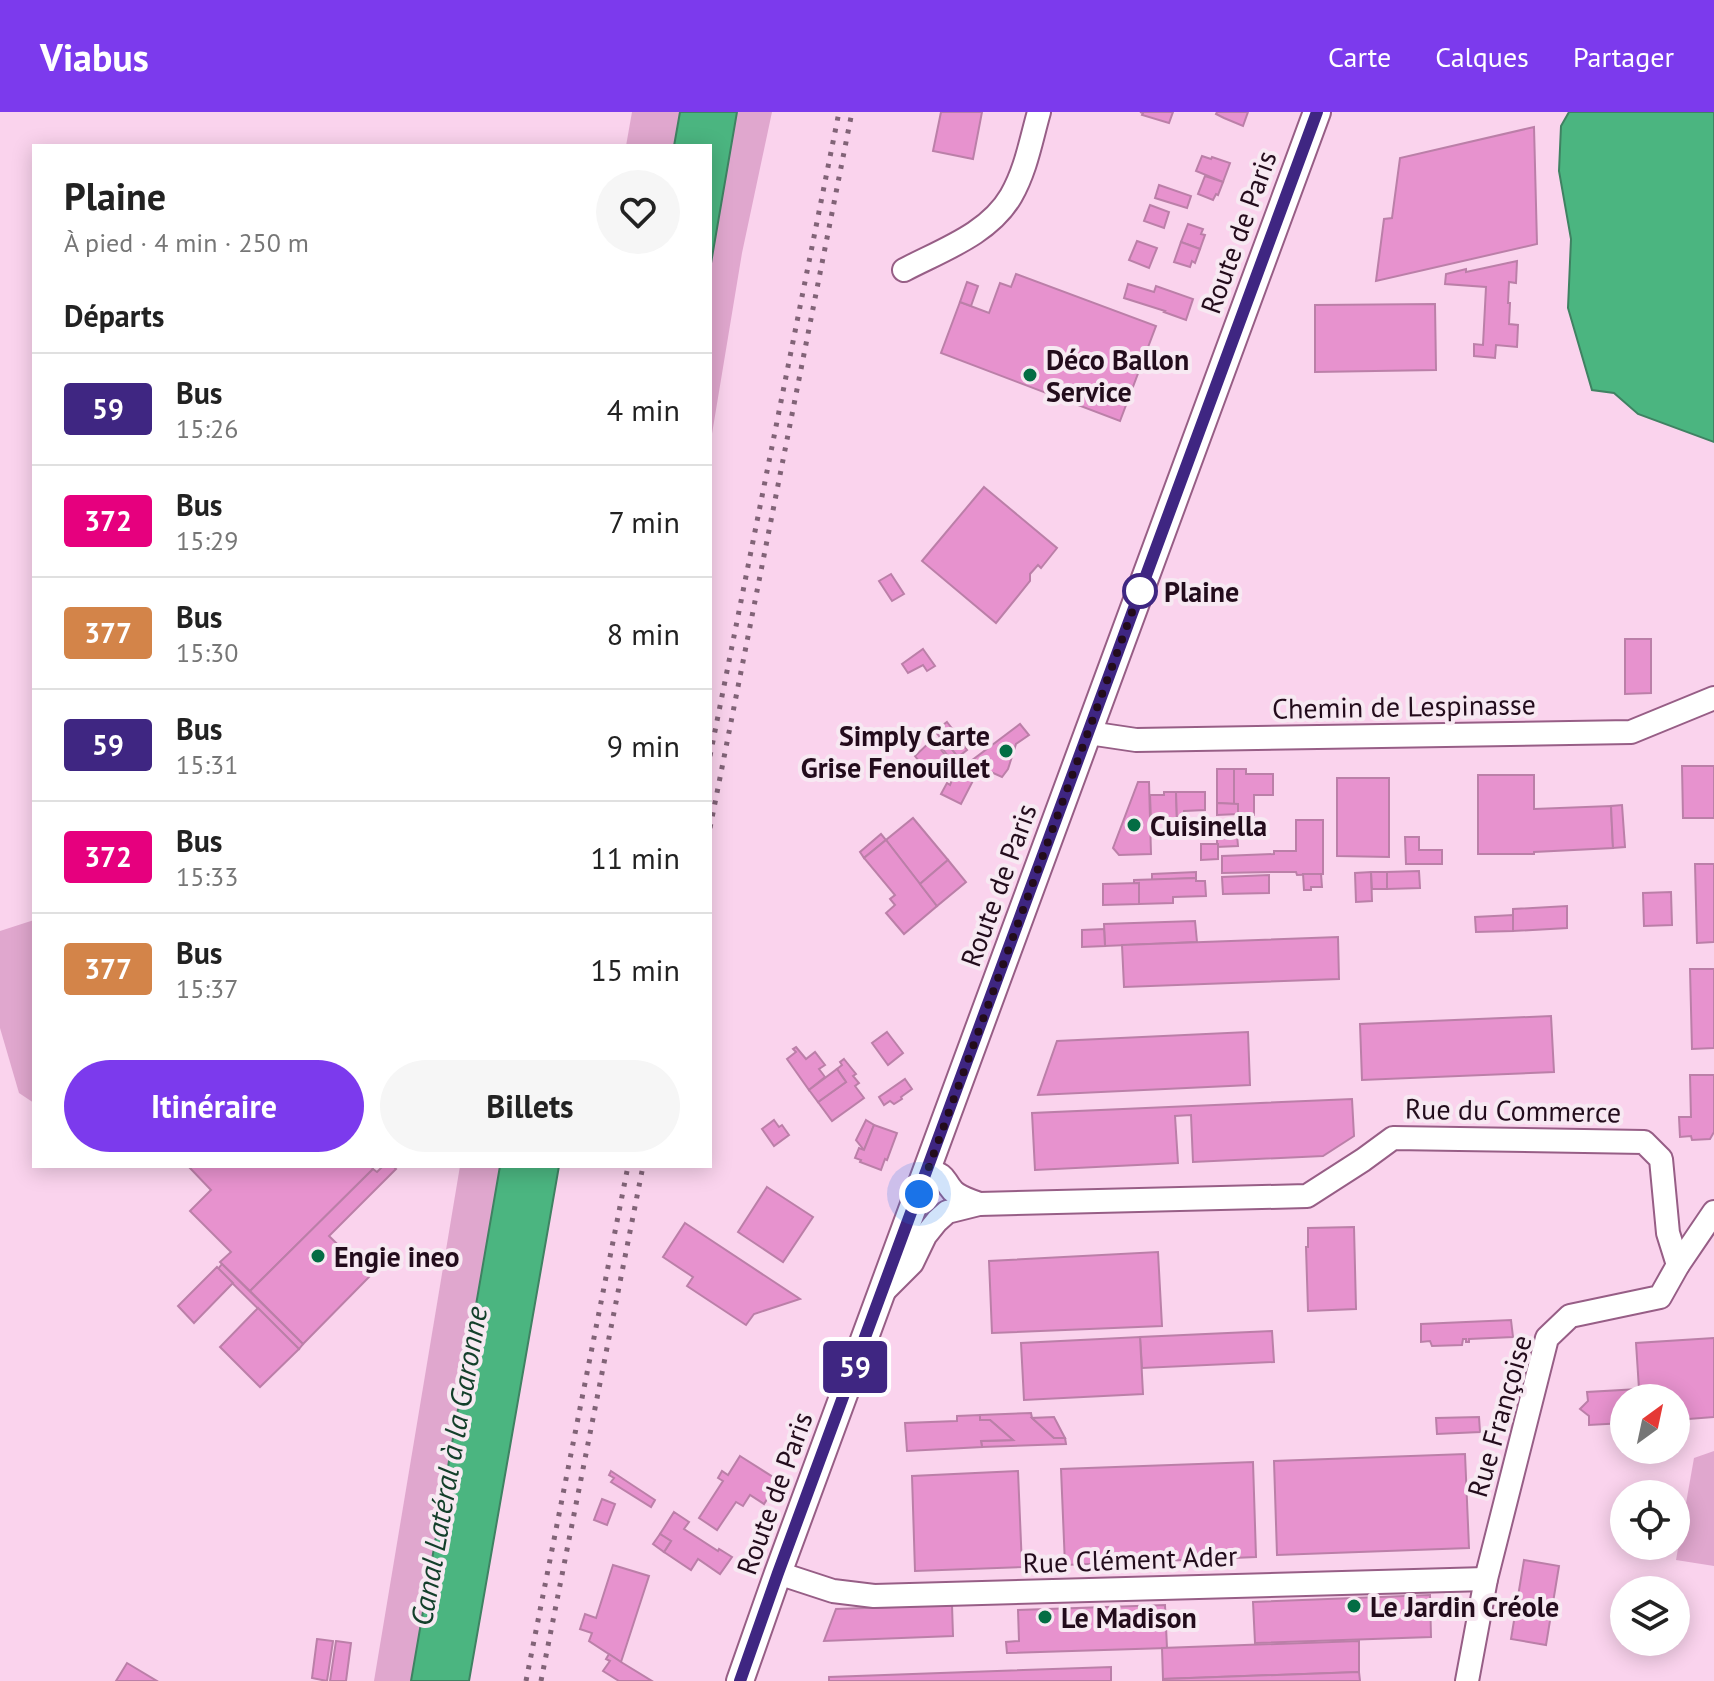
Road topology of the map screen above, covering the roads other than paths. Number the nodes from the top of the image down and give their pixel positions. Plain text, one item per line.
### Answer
1 (1039, 112) edge
2 (1317, 112) edge
3 (904, 270) dead end
4 (1714, 698) edge
5 (1089, 733) junction
6 (928, 1169) junction
7 (979, 1204) junction
8 (1714, 1212) edge
9 (1678, 1265) junction
10 (883, 1292) junction
11 (778, 1573) junction
12 (1486, 1579) junction
13 (740, 1681) edge
14 (1467, 1681) edge

1 - 3 street
2 - 5 main road, Route de Paris
4 - 5 street, Chemin de Lespinasse
5 - 6 main road, Route de Paris
6 - 7 street
6 - 10 main road, Route de Paris
7 - 9 street, Rue du Commerce
7 - 10 street, Rue du Commerce
8 - 9 street, Rue Françoise
9 - 12 street, Rue Françoise
10 - 11 main road, Route de Paris
11 - 12 street, Rue Clément Ader
11 - 13 main road, Route de Paris
12 - 14 street, Rue Françoise

